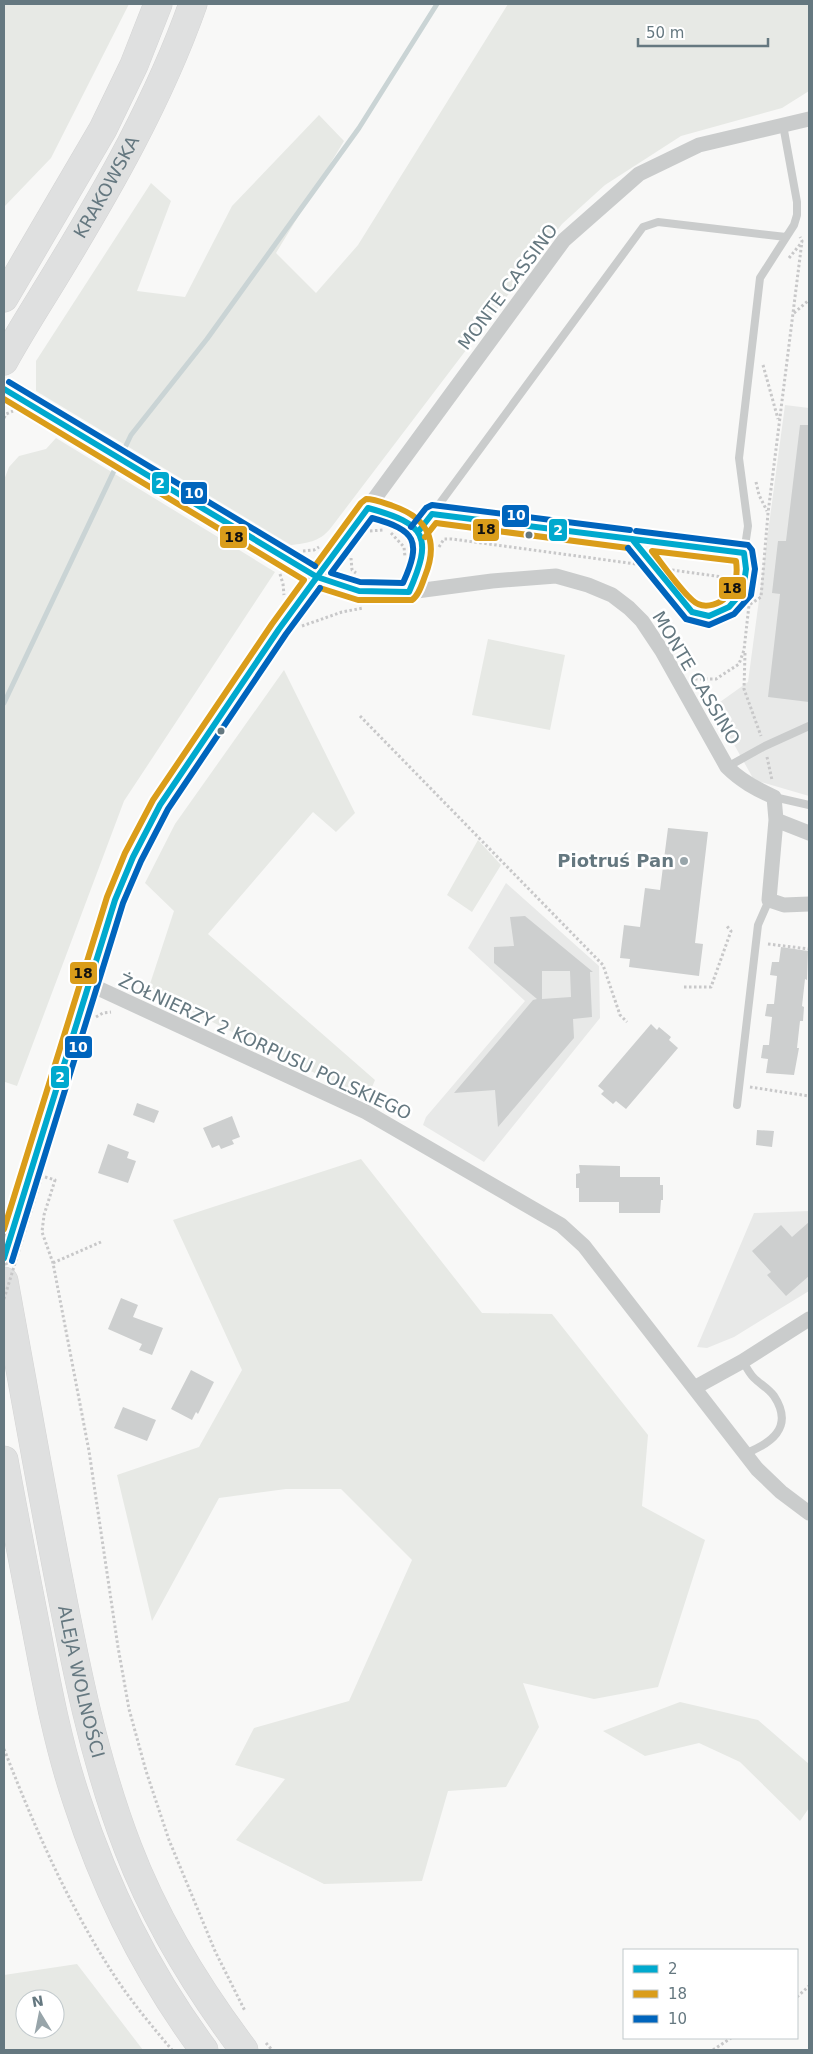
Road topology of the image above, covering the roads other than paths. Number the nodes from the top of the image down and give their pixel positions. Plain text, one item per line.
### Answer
1 (158, 4) edge
2 (193, 4) edge
3 (809, 119) edge
4 (783, 125) junction
5 (786, 237) junction
6 (4, 298) edge
7 (4, 361) edge
8 (4, 389) edge
9 (368, 508) junction
10 (432, 514) junction
11 (418, 532) junction
12 (632, 539) junction
13 (744, 553) junction
14 (316, 577) junction
15 (409, 592) junction
16 (809, 726) edge
17 (727, 767) junction
18 (774, 797) junction
19 (809, 805) edge
20 (776, 820) junction
21 (809, 832) edge
22 (769, 900) junction
23 (809, 904) edge
24 (89, 984) junction
25 (737, 1105) dead end
26 (4, 1258) edge
27 (4, 1281) edge
28 (809, 1319) edge
29 (743, 1361) junction
30 (694, 1388) junction
31 (744, 1454) junction
32 (4, 1460) edge
33 (809, 1513) edge
34 (255, 2046) edge
35 (204, 2050) edge

1 - 6 highway, KRAKOWSKA
2 - 7 highway, KRAKOWSKA
3 - 4 street, MONTE CASSINO
4 - 5 lane
4 - 9 street, MONTE CASSINO
5 - 10 lane
5 - 13 lane
8 - 14 street
9 - 11 street
9 - 14 street, MONTE CASSINO
10 - 11 lane
10 - 12 lane
11 - 15 street
12 - 13 lane
12 - 13 lane
14 - 15 street, MONTE CASSINO
14 - 24 street, MONTE CASSINO
15 - 17 street, MONTE CASSINO
16 - 17 lane
17 - 18 street, MONTE CASSINO
18 - 19 lane
18 - 20 street
20 - 21 street
20 - 22 street
22 - 23 street
22 - 25 lane
24 - 26 street, MONTE CASSINO
24 - 30 street, ŻOŁNIERZY 2 KORPUSU POLSKIEGO
27 - 34 highway, ALEJA WOLNOŚCI
28 - 29 street
29 - 30 street
29 - 31 lane
30 - 31 street, ŻOŁNIERZY 2 KORPUSU POLSKIEGO
31 - 33 street, ŻOŁNIERZY 2 KORPUSU POLSKIEGO
32 - 35 highway, ALEJA WOLNOŚCI

